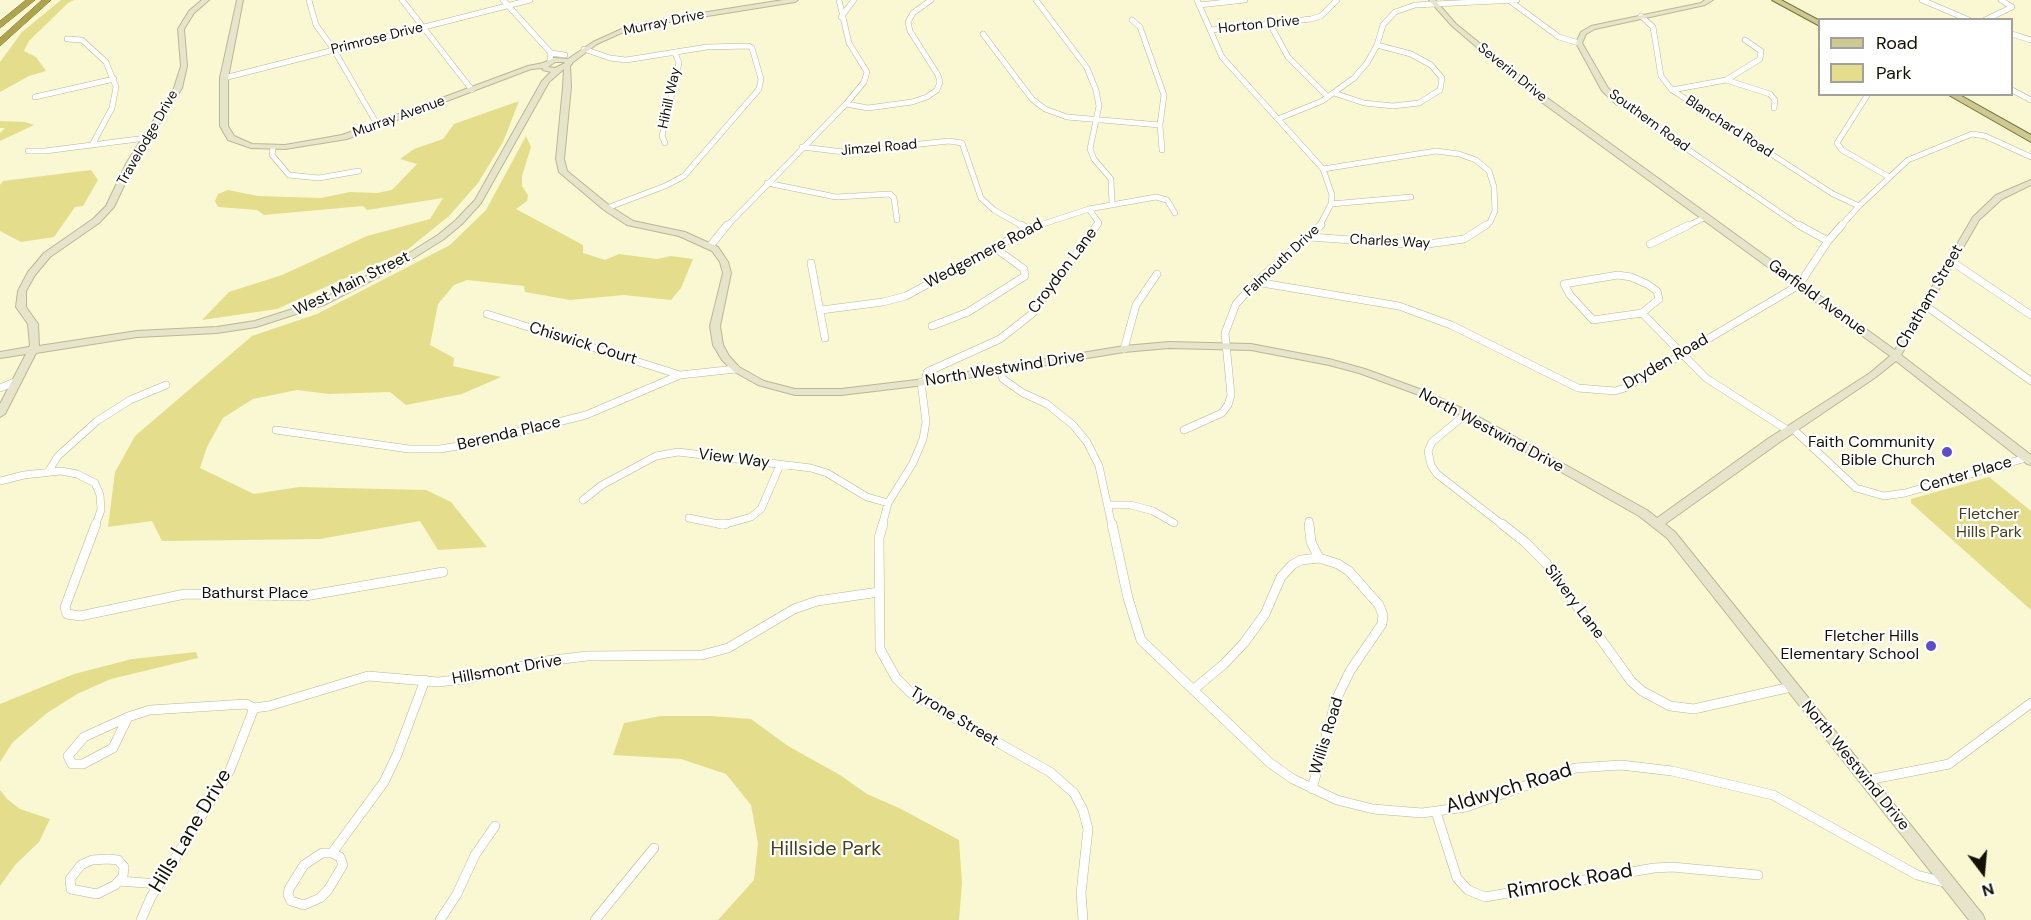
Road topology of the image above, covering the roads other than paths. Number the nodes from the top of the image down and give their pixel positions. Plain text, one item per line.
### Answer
1 (31, 0) edge
2 (47, 0) edge
3 (206, 0) edge
4 (240, 0) edge
5 (309, 0) edge
6 (402, 0) edge
7 (503, 0) edge
8 (530, 0) edge
9 (795, 0) edge
10 (838, 0) edge
11 (854, 0) edge
12 (931, 0) edge
13 (1036, 0) edge
14 (1245, 0) edge
15 (1337, 0) edge
16 (1510, 0) edge
17 (1517, 0) edge
18 (1710, 0) edge
19 (1776, 0) edge
20 (1790, 0) edge
21 (1922, 0) edge
22 (2001, 0) edge
23 (1198, 2) edge
24 (1433, 2) edge
25 (508, 6) junction
26 (1641, 16) junction
27 (841, 17) junction
28 (1822, 18) edge
29 (1965, 18) edge
30 (1989, 18) edge
31 (1132, 20) dead end
32 (1818, 23) edge
33 (1270, 24) junction
34 (0, 25) edge
35 (422, 28) junction
36 (1210, 30) junction
37 (983, 34) dead end
38 (2013, 34) edge
39 (68, 39) dead end
40 (1745, 40) dead end
41 (2031, 40) edge
42 (0, 43) edge
43 (1579, 43) junction
44 (1377, 45) junction
45 (584, 49) junction
46 (334, 50) junction
47 (551, 53) junction
48 (675, 53) junction
49 (551, 66) junction
50 (566, 68) junction
51 (224, 78) junction
52 (114, 79) junction
53 (1726, 80) junction
54 (546, 81) junction
55 (472, 90) junction
56 (1672, 90) junction
57 (2013, 91) edge
58 (1331, 95) junction
59 (1867, 96) edge
60 (1956, 96) edge
61 (1970, 96) edge
62 (35, 98) dead end
63 (2031, 100) edge
64 (1620, 103) joint
65 (846, 104) junction
66 (1774, 108) dead end
67 (1278, 119) junction
68 (1095, 120) junction
69 (1160, 125) junction
70 (378, 126) junction
71 (2031, 130) edge
72 (146, 138) junction
73 (2031, 139) edge
74 (1598, 140) joint
75 (665, 143) dead end
76 (92, 145) junction
77 (802, 147) junction
78 (273, 148) junction
79 (1162, 150) dead end
80 (28, 151) dead end
81 (2031, 157) edge
82 (1323, 169) junction
83 (359, 171) dead end
84 (1889, 177) junction
85 (2031, 182) edge
86 (766, 183) junction
87 (1411, 197) dead end
88 (1112, 204) junction
89 (1331, 204) junction
90 (1859, 206) junction
91 (607, 208) junction
92 (1089, 208) junction
93 (1175, 213) dead end
94 (1706, 217) junction
95 (897, 220) dead end
96 (1029, 230) junction
97 (1310, 237) junction
98 (1828, 241) junction
99 (1650, 244) dead end
100 (711, 245) junction
101 (995, 248) junction
102 (1951, 261) junction
103 (811, 263) dead end
104 (1157, 274) dead end
105 (1256, 282) junction
106 (1799, 285) junction
107 (1926, 306) junction
108 (821, 310) junction
109 (1642, 313) junction
110 (487, 314) dead end
111 (2031, 315) edge
112 (932, 326) dead end
113 (825, 338) dead end
114 (1225, 346) junction
115 (1124, 349) junction
116 (33, 351) junction
117 (1683, 353) junction
118 (0, 356) edge
119 (1896, 356) junction
120 (736, 369) junction
121 (1000, 369) junction
122 (680, 375) junction
123 (17, 381) junction
124 (2031, 381) edge
125 (923, 382) junction
126 (166, 385) dead end
127 (0, 388) edge
128 (4, 398) edge
129 (0, 414) edge
130 (1466, 414) junction
131 (276, 430) dead end
132 (1184, 430) dead end
133 (1791, 430) junction
134 (2029, 460) edge
135 (780, 465) junction
136 (48, 472) junction
137 (0, 481) edge
138 (583, 500) dead end
139 (888, 503) junction
140 (1109, 505) junction
141 (688, 518) dead end
142 (1309, 521) dead end
143 (1174, 523) dead end
144 (1658, 523) junction
145 (1319, 558) junction
146 (443, 572) dead end
147 (879, 592) junction
148 (425, 680) junction
149 (1791, 687) junction
150 (1192, 690) junction
151 (2031, 703) edge
152 (254, 708) junction
153 (128, 717) junction
154 (1868, 780) junction
155 (1312, 789) junction
156 (1436, 812) junction
157 (495, 826) dead end
158 (654, 848) dead end
159 (332, 853) junction
160 (1758, 875) dead end
161 (120, 881) junction
162 (1948, 883) junction
163 (159, 884) junction
164 (141, 920) edge
165 (440, 920) edge
166 (596, 920) edge
167 (1083, 920) edge
168 (1978, 920) edge

1 - 34 highway
2 - 42 highway
3 - 72 street, Travelodge Drive
4 - 51 street
5 - 46 street
6 - 35 street
7 - 25 street
8 - 25 street, Primrose Drive
9 - 45 street, Murray Drive
10 - 27 street
11 - 27 street
12 - 65 street
13 - 68 street
14 - 23 street
15 - 33 street, Horton Drive
16 - 17 street
16 - 24 street
16 - 43 street
18 - 26 street
19 - 32 main road
20 - 28 main road
21 - 29 street
22 - 30 street
23 - 36 street
24 - 44 street
24 - 74 street, Severin Drive
25 - 35 street, Primrose Drive
25 - 47 street
26 - 43 street
26 - 56 street, Blanchard Road
27 - 65 street
31 - 69 street
33 - 36 street, Horton Drive
33 - 58 street
35 - 46 street, Primrose Drive
35 - 55 street
36 - 67 street
37 - 68 street
38 - 41 street
39 - 52 street
40 - 53 street
43 - 64 street, Southern Road
44 - 58 street
44 - 58 street
45 - 48 street
45 - 50 street
46 - 51 street, Primrose Drive
46 - 70 street
47 - 49 street
47 - 50 street
48 - 75 street, Hihill Way
48 - 91 street
49 - 50 street
49 - 50 street, Murray Avenue
49 - 54 street, West Main Street
49 - 55 street, Murray Avenue
50 - 54 street
50 - 91 street
51 - 78 street
52 - 62 street
52 - 76 street
53 - 56 street
53 - 66 street
54 - 116 street, West Main Street
55 - 70 street, Murray Avenue
56 - 90 street, Blanchard Road
57 - 63 street
58 - 67 street
59 - 84 street
60 - 73 main road
61 - 71 main road
64 - 98 street, Southern Road
65 - 77 street
67 - 82 street
68 - 69 street
68 - 88 street
69 - 79 street
70 - 78 street, Murray Avenue
72 - 76 street
72 - 116 street, Travelodge Drive
74 - 94 street, Garfield Avenue
76 - 80 street
77 - 86 street
77 - 96 street, Jimzel Road
78 - 83 street
81 - 84 street, Dryden Road
82 - 89 street
82 - 97 street, Charles Way
84 - 90 street, Dryden Road
85 - 102 street, Chatham Street
86 - 95 street
86 - 100 street
87 - 89 street
88 - 92 street, Wedgemere Road
88 - 93 street, Wedgemere Road
89 - 97 street, Falmouth Drive
90 - 98 street, Dryden Road
91 - 100 street
92 - 96 street, Wedgemere Road
92 - 125 street, Croydon Lane
94 - 99 street
94 - 106 street, Garfield Avenue
96 - 101 street, Wedgemere Road
97 - 105 street, Falmouth Drive
98 - 106 street, Dryden Road
100 - 120 street, North Westwind Drive
101 - 108 street, Wedgemere Road
101 - 112 street
102 - 107 street, Chatham Street
102 - 111 street
103 - 108 street
104 - 115 street
105 - 114 street, Falmouth Drive
105 - 117 street, Dryden Road
106 - 117 street, Dryden Road
106 - 119 street, Garfield Avenue
107 - 119 street, Chatham Street
107 - 124 street
108 - 113 street
109 - 109 street
109 - 117 street, Center Place
110 - 122 street, Chiswick Court
114 - 115 street, North Westwind Drive
114 - 130 street, North Westwind Drive
114 - 132 street, Falmouth Drive
115 - 121 street, North Westwind Drive
116 - 118 street, West Main Street
116 - 123 street
117 - 133 street, Center Place
119 - 133 street, Chatham Street
119 - 134 street, Garfield Avenue
120 - 122 street, Berenda Place
120 - 125 street, North Westwind Drive
121 - 125 street, North Westwind Drive
121 - 140 street, Aldwych Road
122 - 131 street, Berenda Place
123 - 127 street
123 - 128 street
125 - 139 street, Tyrone Street
126 - 136 street
128 - 129 street
130 - 144 street, North Westwind Drive
130 - 149 street, Silvery Lane
133 - 134 street, Center Place
133 - 144 street, Chatham Street
135 - 138 street, View Way
135 - 139 street, View Way
135 - 141 street
136 - 137 street
136 - 146 street, Bathurst Place
139 - 147 street, Tyrone Street
140 - 143 street
140 - 150 street, Aldwych Road
142 - 145 street
144 - 149 street, North Westwind Drive
145 - 150 street
145 - 155 street, Willis Road
147 - 148 street, Hillsmont Drive
147 - 167 street, Tyrone Street
148 - 152 street, Hillsmont Drive
148 - 159 street
149 - 154 street, North Westwind Drive
150 - 155 street, Aldwych Road
151 - 154 street
152 - 153 street, Hillsmont Drive
152 - 163 street, Hills Lane Drive
153 - 153 street, Hillsmont Drive
154 - 162 street, North Westwind Drive
155 - 156 street, Aldwych Road
156 - 160 street, Rimrock Road
156 - 162 street, Aldwych Road
157 - 165 street
158 - 166 street
159 - 159 street
161 - 161 street
161 - 163 street
162 - 168 street, North Westwind Drive
163 - 164 street, Hills Lane Drive

